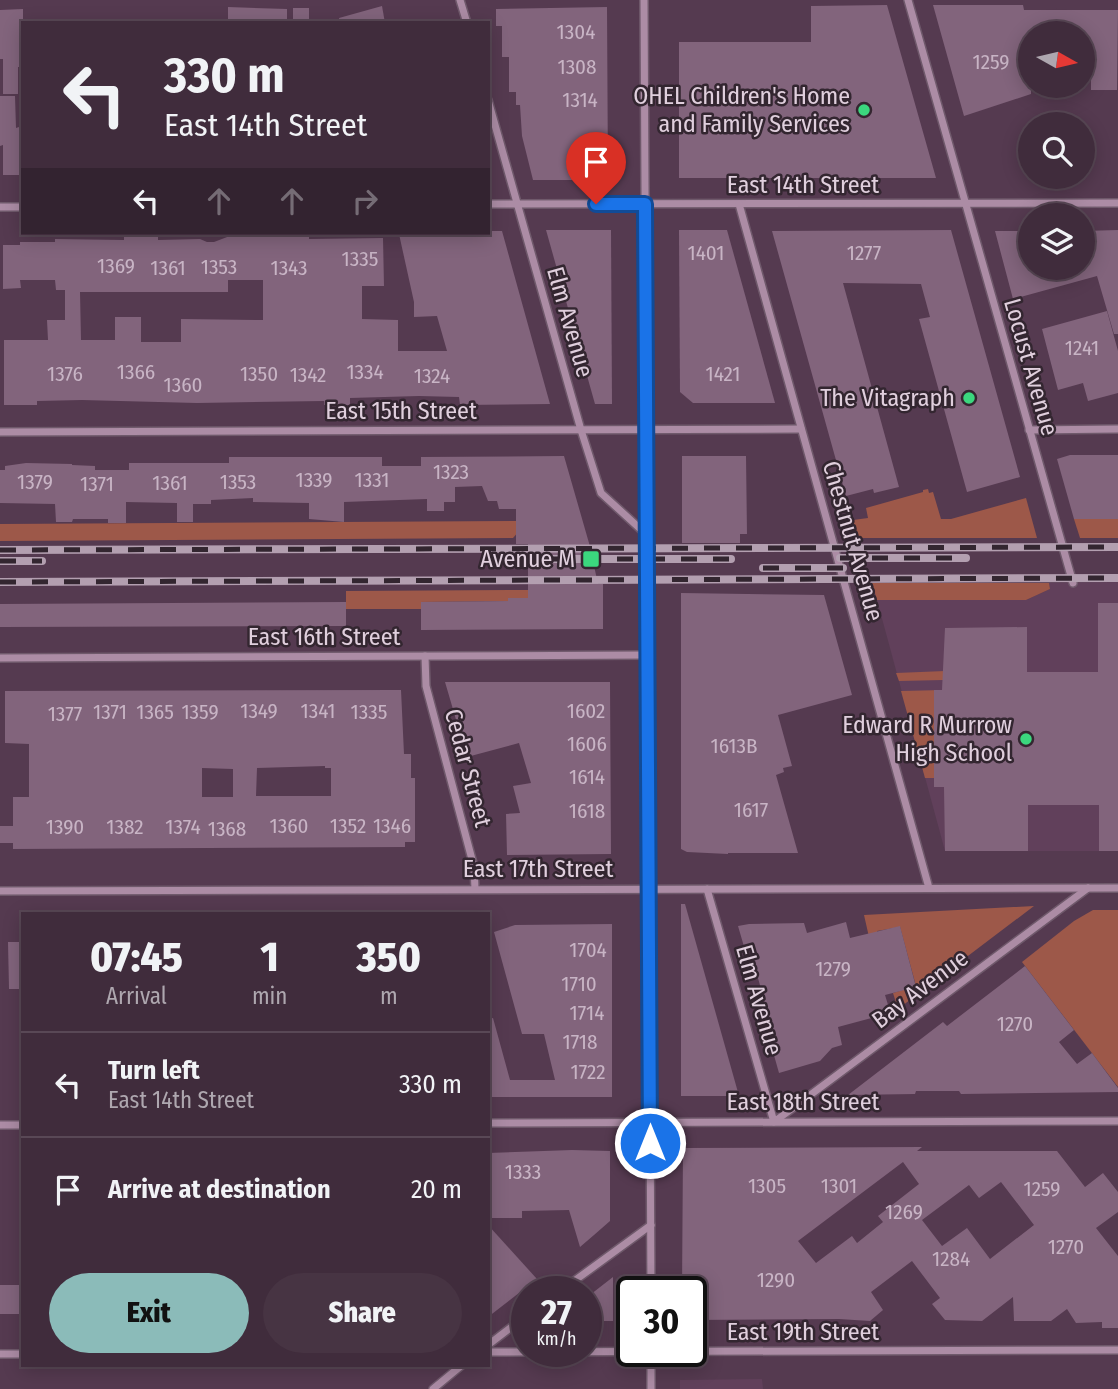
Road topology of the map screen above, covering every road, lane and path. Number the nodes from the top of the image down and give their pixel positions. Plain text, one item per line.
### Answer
1 (460, 0) edge
2 (644, 0) edge
3 (908, 0) edge
4 (466, 21) edge
5 (490, 107) edge
6 (1118, 203) edge
7 (490, 204) edge
8 (517, 204) junction
9 (645, 204) junction
10 (739, 204) junction
11 (965, 204) junction
12 (0, 207) edge
13 (21, 207) edge
14 (581, 429) junction
15 (801, 429) junction
16 (1118, 429) edge
17 (646, 430) junction
18 (1029, 430) junction
19 (0, 432) edge
20 (647, 535) junction
21 (1073, 583) dead end
22 (647, 655) junction
23 (425, 656) junction
24 (0, 658) edge
25 (649, 888) junction
26 (929, 888) junction
27 (1088, 888) junction
28 (1118, 888) edge
29 (475, 889) junction
30 (707, 889) junction
31 (0, 891) edge
32 (1118, 1121) edge
33 (650, 1122) junction
34 (774, 1122) junction
35 (490, 1123) edge
36 (0, 1125) edge
37 (21, 1125) edge
38 (651, 1225) junction
39 (581, 1276) edge
40 (650, 1276) edge
41 (511, 1327) edge
42 (490, 1343) edge
43 (1118, 1350) edge
44 (616, 1351) edge
45 (707, 1351) edge
46 (490, 1352) edge
47 (0, 1354) edge
48 (21, 1354) edge
49 (460, 1367) edge
50 (651, 1367) edge
51 (433, 1389) edge
52 (651, 1389) edge

1 - 4 street
2 - 9 street
3 - 11 street, Locust Avenue
5 - 8 street, Elm Avenue
6 - 11 street, East 14th Street
7 - 8 street, East 14th Street
8 - 9 street, East 14th Street
8 - 14 street, Elm Avenue
9 - 10 street, East 14th Street
9 - 17 street
10 - 11 street, East 14th Street
10 - 15 street, Chestnut Avenue
11 - 18 street, Locust Avenue
12 - 13 street
14 - 17 street, East 15th Street
14 - 19 street, East 15th Street
14 - 20 street, Elm Avenue
15 - 17 street, East 15th Street
15 - 26 street, Chestnut Avenue
16 - 18 street
17 - 20 street
18 - 21 street, Locust Avenue
20 - 22 street
22 - 23 street, East 16th Street
22 - 25 street
23 - 24 street, East 16th Street
23 - 29 street, Cedar Street
25 - 29 street, East 17th Street
25 - 30 street, East 17th Street
25 - 33 street
26 - 27 street, East 17th Street
26 - 30 street, East 17th Street
27 - 28 street, East 17th Street
27 - 34 street, Bay Avenue
29 - 31 street, East 17th Street
30 - 34 street, Elm Avenue
32 - 34 street, East 18th Street
33 - 34 street, East 18th Street
33 - 35 street, East 18th Street
33 - 38 street
36 - 37 street
38 - 39 street
38 - 40 street
41 - 42 street
43 - 45 street, East 19th Street
44 - 46 street, East 19th Street
47 - 48 street
49 - 51 street
50 - 52 street

